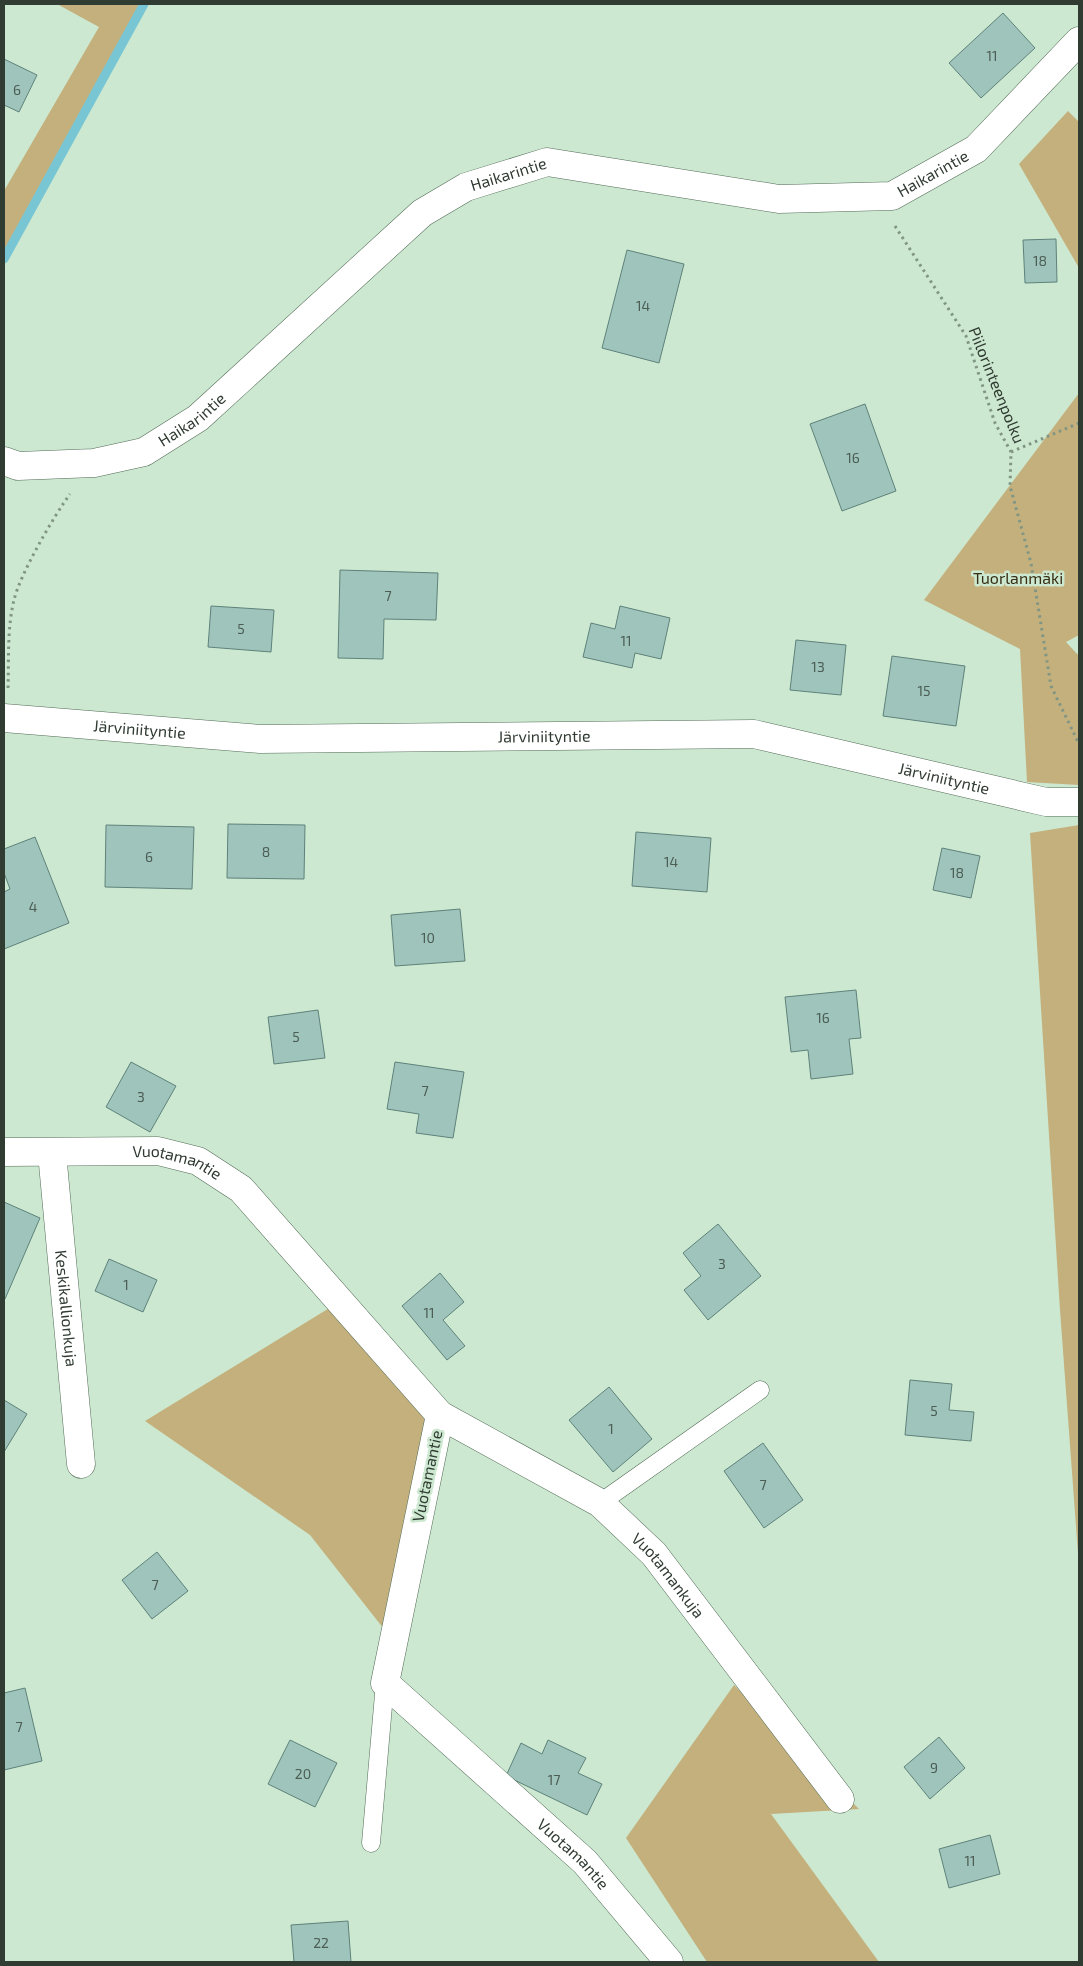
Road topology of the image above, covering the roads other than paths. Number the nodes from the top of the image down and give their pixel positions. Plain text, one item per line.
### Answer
1 (1079, 41) edge
2 (4, 461) edge
3 (6, 718) edge
4 (1079, 802) edge
5 (4, 1152) edge
6 (52, 1153) junction
7 (760, 1390) dead end
8 (440, 1416) junction
9 (81, 1464) dead end
10 (600, 1503) junction
11 (385, 1683) junction
12 (840, 1799) dead end
13 (371, 1843) dead end
14 (669, 1962) edge

1 - 2 street, Haikarintie
3 - 4 street, Järviniityntie
5 - 6 street, Vuotamantie
6 - 8 street, Vuotamantie
6 - 9 street, Keskikallionkuja
7 - 10 lane
8 - 10 street, Vuotamankuja
8 - 11 street, Vuotamantie
10 - 12 street, Vuotamankuja
11 - 13 lane
11 - 14 street, Vuotamantie

